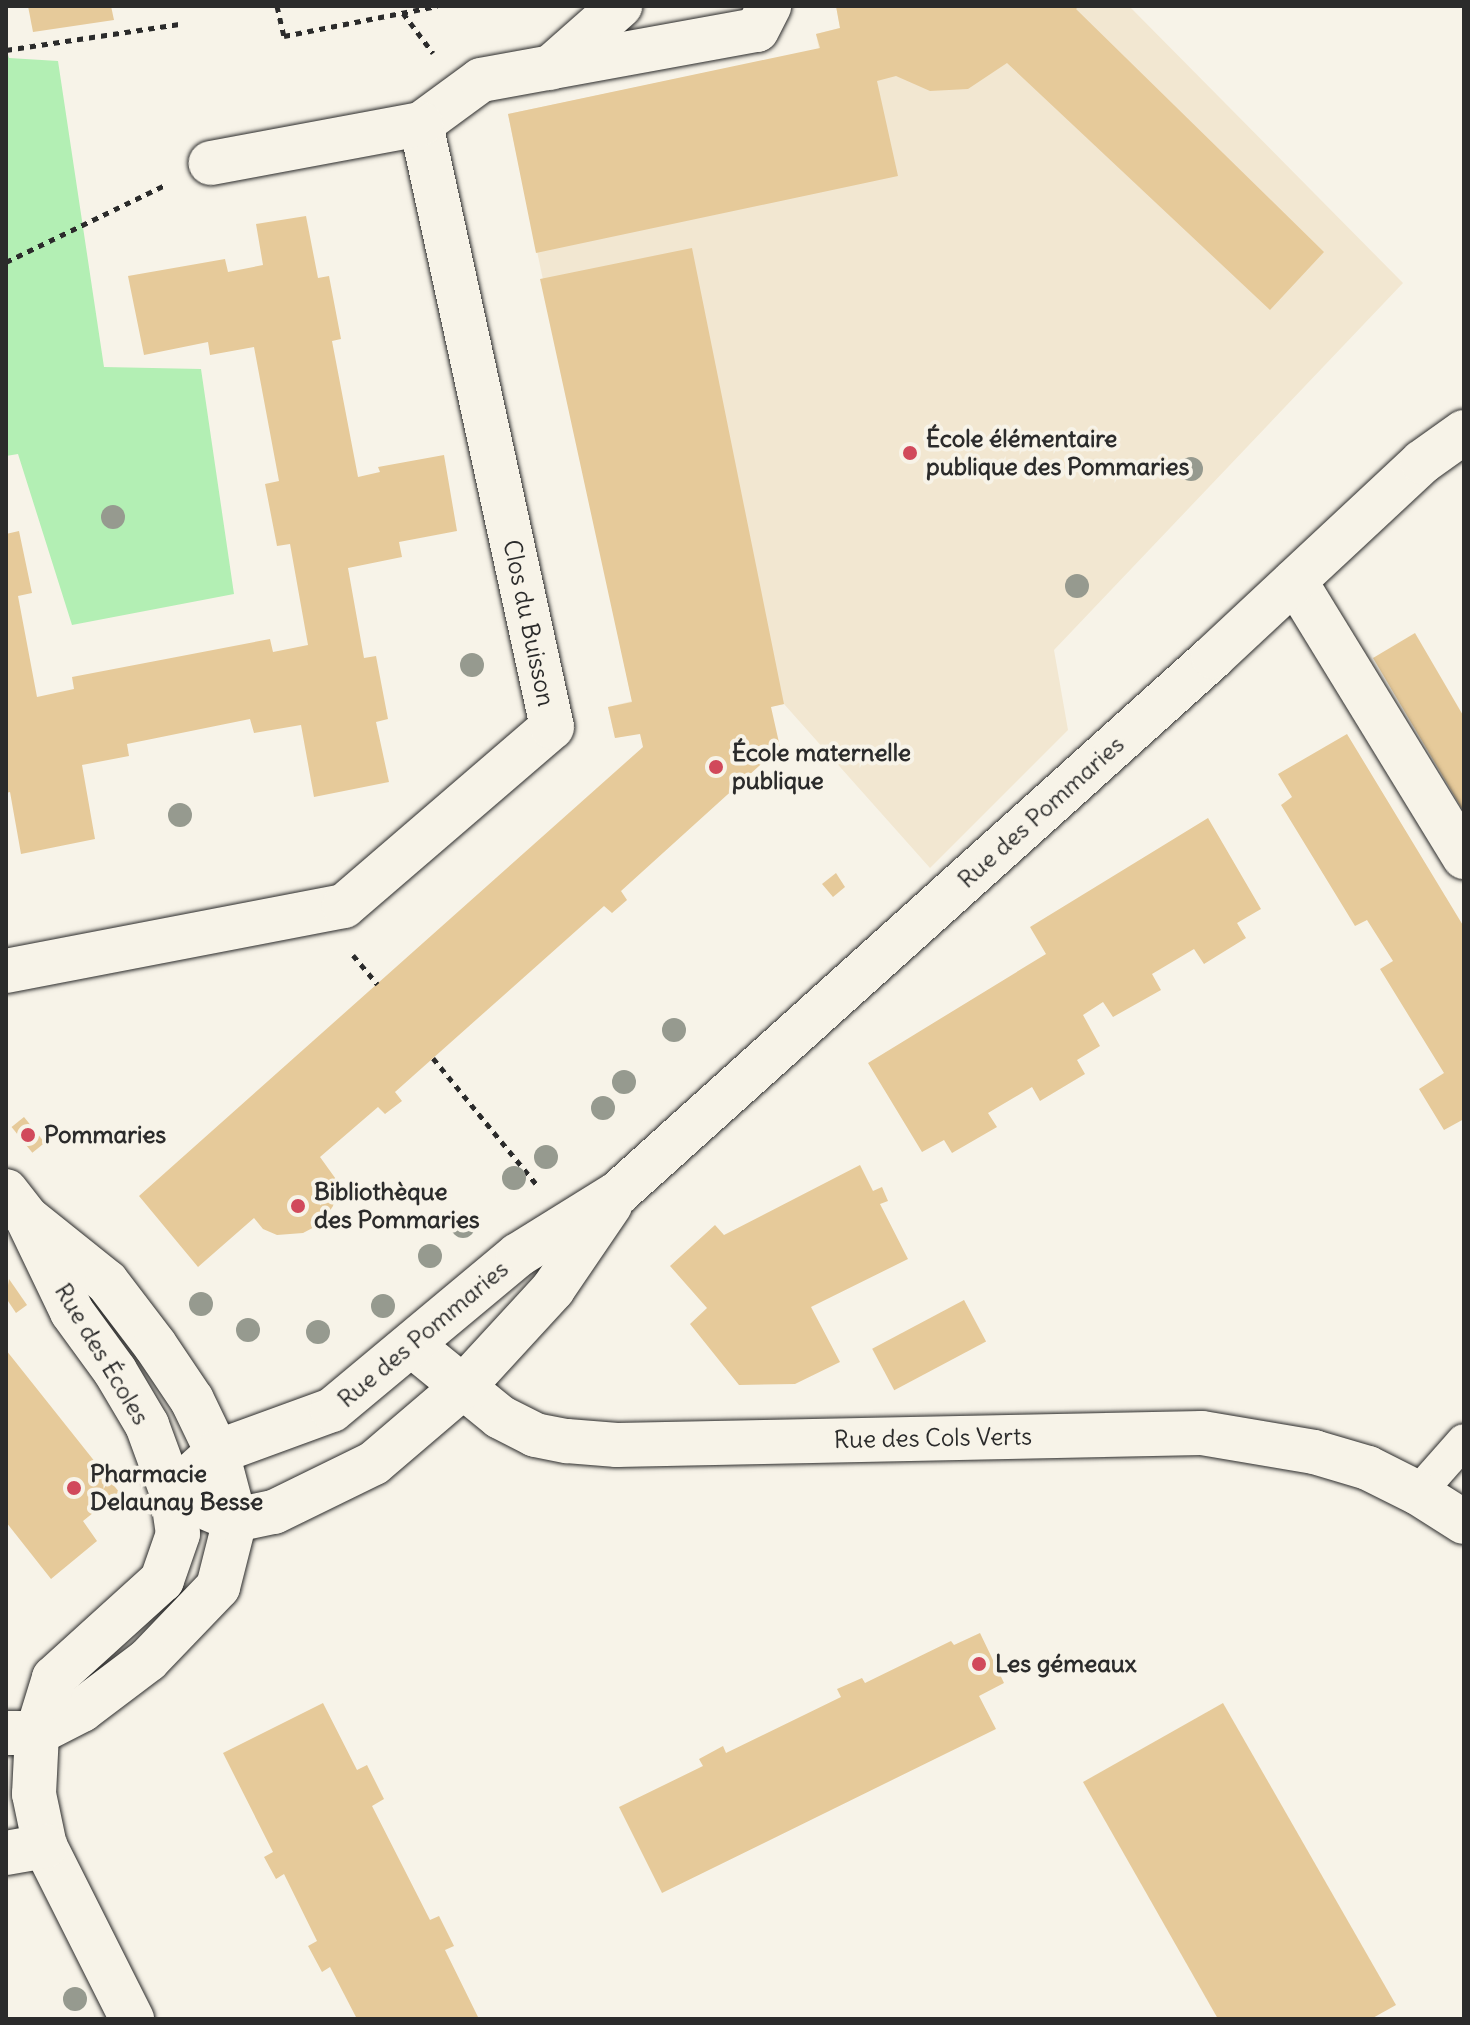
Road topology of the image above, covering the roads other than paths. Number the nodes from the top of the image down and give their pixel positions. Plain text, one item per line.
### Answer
1 (620, 6) edge
2 (769, 6) edge
3 (549, 69) junction
4 (421, 124) junction
5 (211, 163) road end
6 (1464, 432) edge
7 (1295, 581) junction
8 (1464, 857) edge
9 (6, 971) edge
10 (618, 1193) junction
11 (17, 1204) edge
12 (413, 1346) junction
13 (463, 1387) junction
14 (1464, 1441) edge
15 (217, 1452) junction
16 (172, 1493) junction
17 (1418, 1493) junction
18 (235, 1520) junction
19 (1464, 1522) edge
20 (22, 1733) edge
21 (26, 1849) edge
22 (132, 2019) edge

1 - 3 street
2 - 3 street
3 - 4 street
4 - 5 street
4 - 9 street, Clos du Buisson
6 - 7 street, Rue des Pommaries
7 - 8 street
7 - 10 street, Rue des Pommaries
10 - 12 street, Rue des Pommaries
10 - 13 street, Rue des Pommaries
11 - 15 street, Rue des Écoles
11 - 16 street, Rue des Écoles
12 - 13 street, Rue des Cols Verts
12 - 15 street, Rue des Pommaries
13 - 17 street, Rue des Cols Verts
13 - 18 street, Rue des Pommaries
14 - 17 lane
15 - 16 street, Rue des Pommaries
15 - 18 street
16 - 18 street
16 - 20 street
17 - 19 street, Rue des Cols Verts
18 - 20 street
20 - 21 street
21 - 22 street

